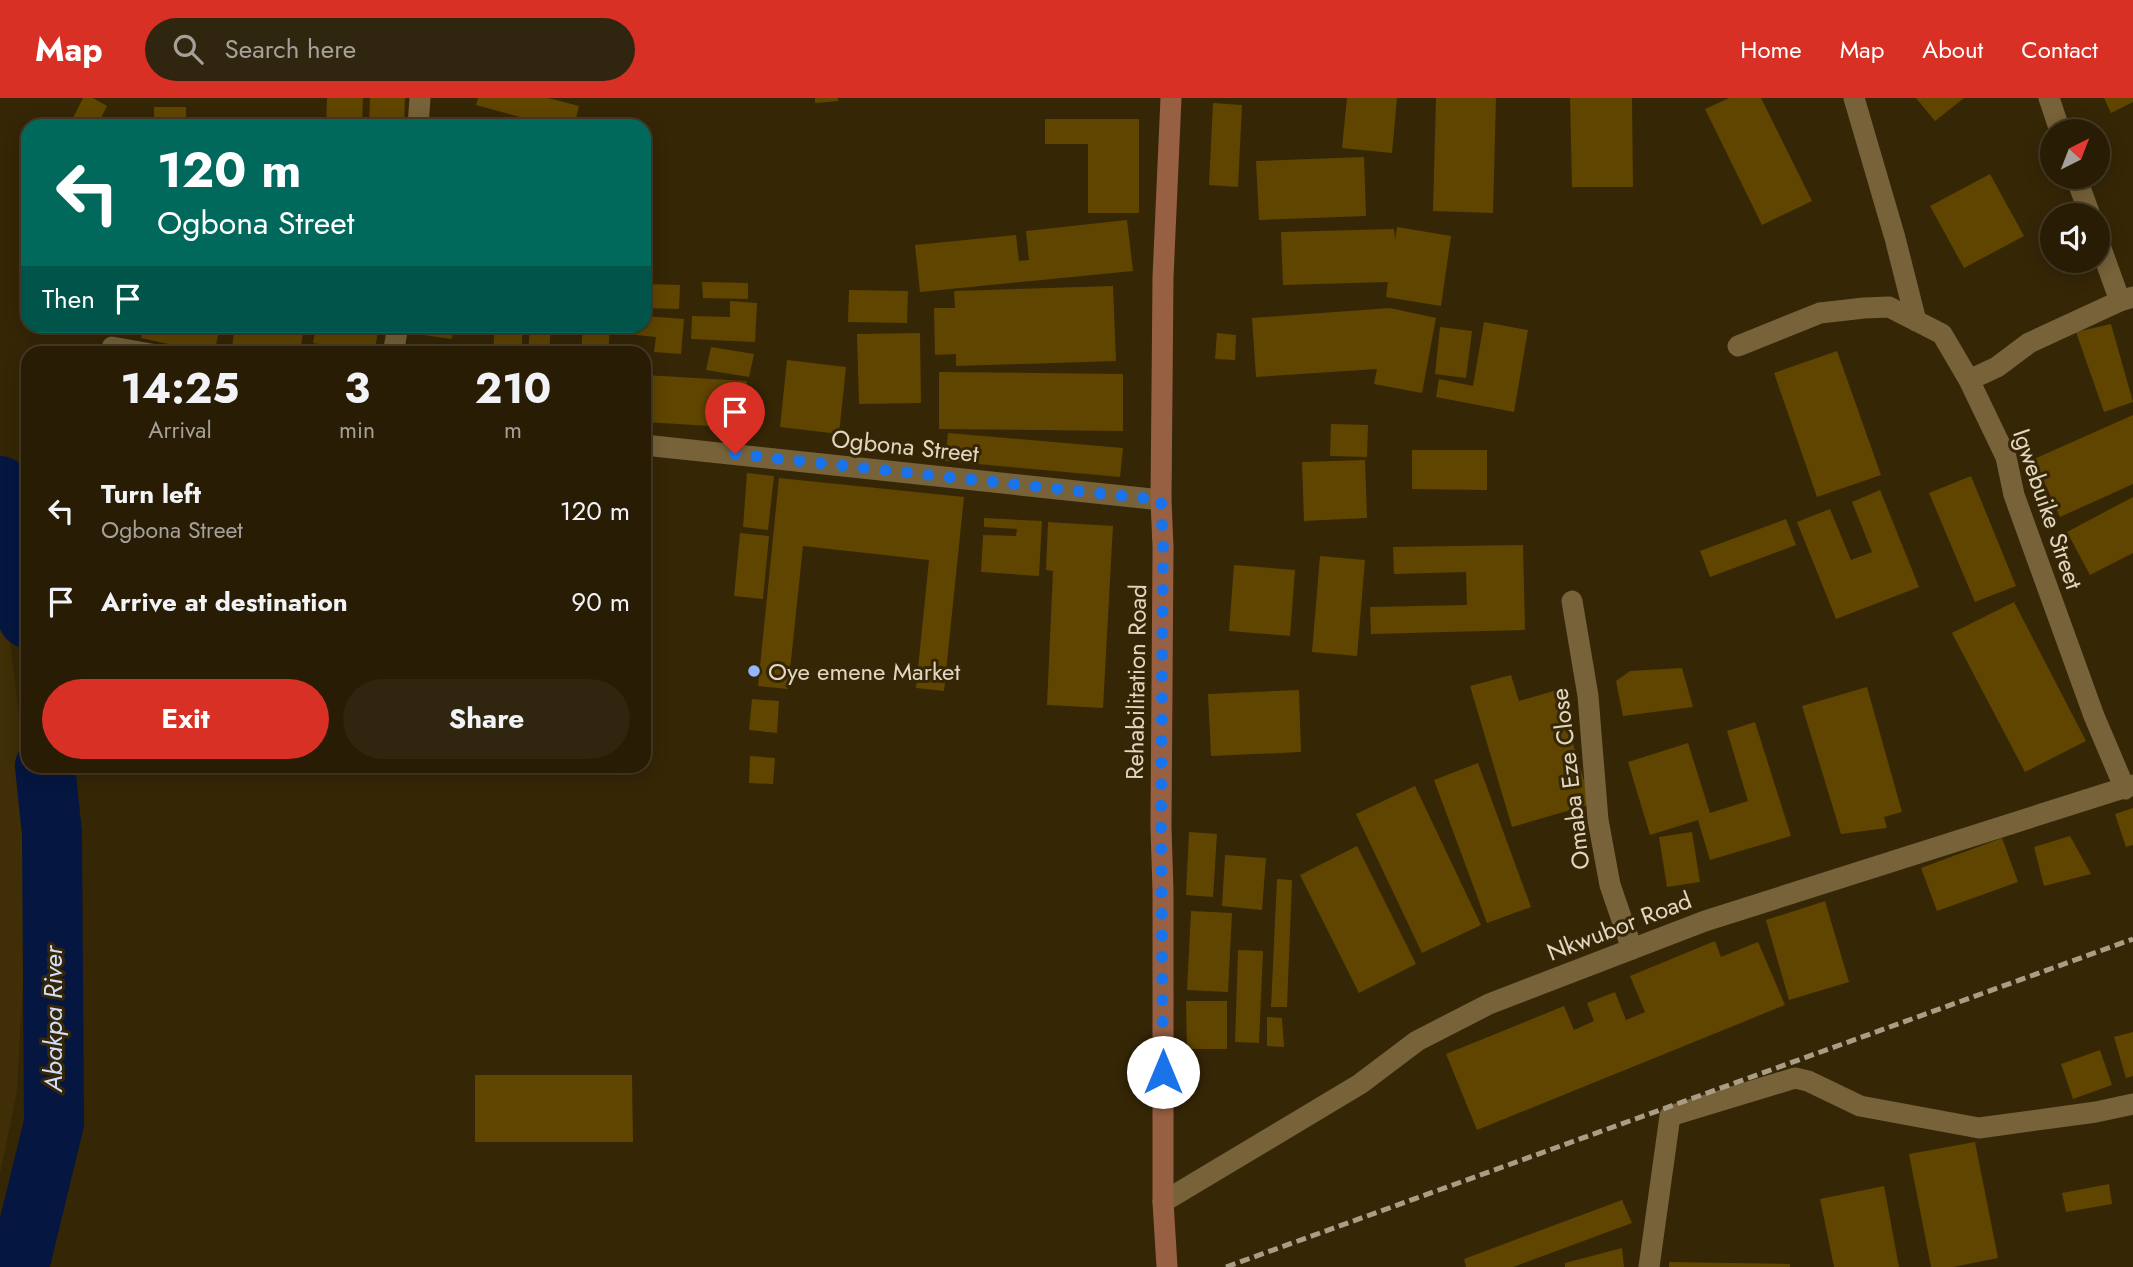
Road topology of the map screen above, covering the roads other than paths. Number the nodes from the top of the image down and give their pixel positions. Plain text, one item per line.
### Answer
1 (420, 98) edge
2 (1171, 98) edge
3 (1854, 98) edge
4 (2049, 98) edge
5 (418, 119) edge
6 (2056, 119) edge
7 (2110, 265) edge
8 (2126, 299) edge
9 (1916, 321) junction
10 (1738, 346) dead end
11 (1969, 380) junction
12 (651, 446) edge
13 (1161, 500) junction
14 (1573, 601) dead end
15 (2129, 787) edge
16 (1632, 949) junction
17 (2133, 1104) edge
18 (1163, 1202) junction
19 (1167, 1267) edge
20 (1650, 1267) edge

1 - 5 street
2 - 13 main road, Rehabilitation Road
3 - 9 street
4 - 6 street
7 - 8 street
8 - 11 street
9 - 10 street, Igwebuike Street
9 - 11 street, Igwebuike Street
11 - 15 street, Igwebuike Street
12 - 13 street, Ogbona Street
13 - 18 main road, Rehabilitation Road
14 - 16 street, Omaba Eze Close
15 - 16 street, Nkwubor Road
16 - 18 street, Nkwubor Road
17 - 20 street
18 - 19 main road, Rehabilitation Road

